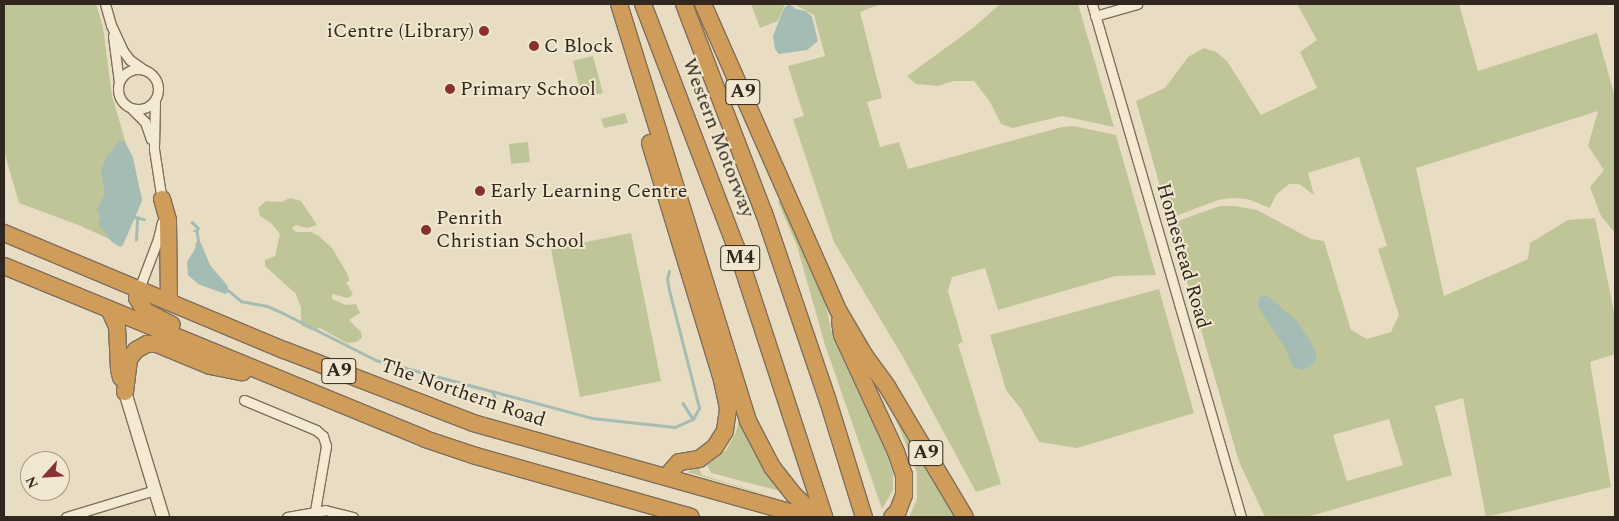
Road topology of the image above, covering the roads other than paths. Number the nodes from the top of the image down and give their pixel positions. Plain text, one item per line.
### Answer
1 (105, 4) edge
2 (608, 4) edge
3 (619, 4) edge
4 (643, 4) edge
5 (684, 4) edge
6 (704, 4) edge
7 (1092, 4) edge
8 (1138, 4) edge
9 (1095, 16) junction
10 (111, 25) junction
11 (143, 70) junction
12 (119, 82) junction
13 (155, 100) junction
14 (130, 108) junction
15 (154, 149) junction
16 (162, 199) junction
17 (4, 233) edge
18 (4, 266) edge
19 (139, 289) junction
20 (75, 297) junction
21 (170, 302) junction
22 (838, 310) junction
23 (110, 311) junction
24 (276, 378) junction
25 (125, 392) junction
26 (244, 400) dead end
27 (666, 477) junction
28 (155, 490) junction
29 (315, 511) junction
30 (787, 514) edge
31 (66, 517) edge
32 (163, 517) edge
33 (290, 517) edge
34 (354, 517) edge
35 (691, 517) edge
36 (806, 517) edge
37 (818, 517) edge
38 (824, 517) edge
39 (864, 517) edge
40 (892, 517) edge
41 (965, 517) edge
42 (1241, 517) edge

1 - 10 street
2 - 27 highway, M4
3 - 37 highway
4 - 38 highway, Western Motorway / M4
5 - 39 highway, Western Motorway / M4
6 - 22 highway, A9
7 - 9 street, Homestead Road
8 - 9 street
9 - 42 street, Homestead Road
10 - 11 street
10 - 12 street
11 - 12 street
11 - 13 street
12 - 14 street
13 - 14 street
13 - 15 street
14 - 15 street
15 - 16 street
16 - 19 street
16 - 21 highway
17 - 19 highway, The Northern Road / A9
18 - 20 highway, A9
19 - 20 highway
19 - 21 highway, The Northern Road / A9
19 - 24 highway
20 - 23 highway, A9
21 - 27 highway, The Northern Road / A9
22 - 40 highway
22 - 41 highway, A9
23 - 24 highway, A9
23 - 25 highway
24 - 25 highway
24 - 35 highway, A9
25 - 28 street
26 - 29 street
27 - 30 highway, The Northern Road / A9
28 - 31 street
28 - 32 street
29 - 33 street
29 - 34 street
30 - 36 highway, The Northern Road / A9

